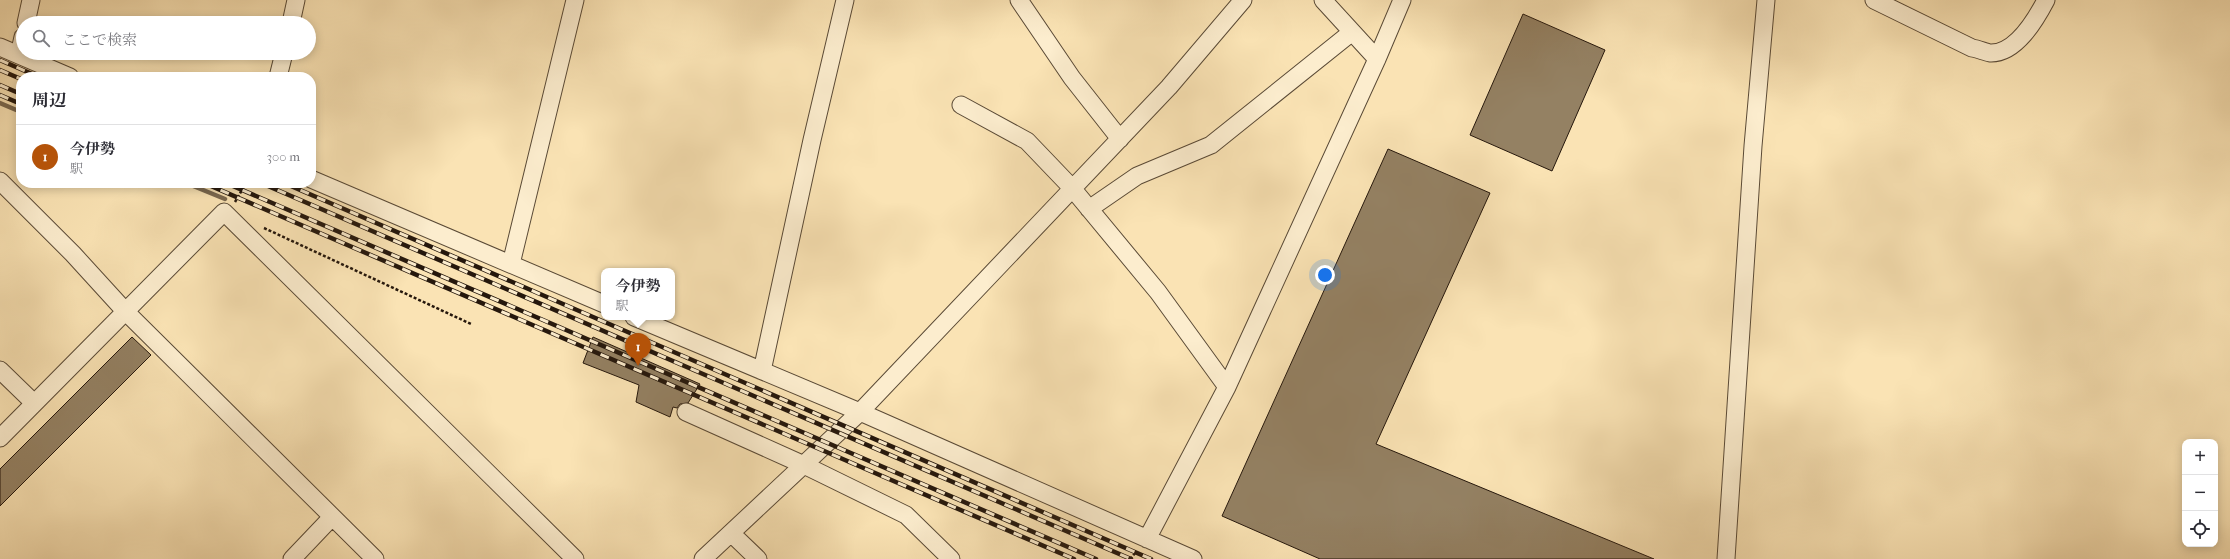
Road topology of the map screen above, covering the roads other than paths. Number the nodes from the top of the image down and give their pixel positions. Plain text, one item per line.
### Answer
1 (31, 0) edge
2 (296, 0) edge
3 (575, 0) edge
4 (845, 0) edge
5 (1019, 0) edge
6 (1243, 0) edge
7 (1323, 0) edge
8 (1402, 0) edge
9 (1766, 0) edge
10 (1874, 0) edge
11 (2046, 0) edge
12 (28, 16) edge
13 (293, 16) edge
14 (1352, 32) junction
15 (0, 47) edge
16 (16, 54) edge
17 (1377, 59) junction
18 (31, 60) edge
19 (282, 60) edge
20 (58, 72) edge
21 (279, 72) edge
22 (961, 105) dead end
23 (1120, 139) junction
24 (0, 181) edge
25 (316, 181) edge
26 (1072, 188) junction
27 (1089, 209) junction
28 (511, 264) junction
29 (601, 303) edge
30 (125, 310) junction
31 (641, 320) edge
32 (0, 370) edge
33 (762, 371) junction
34 (1227, 387) junction
35 (34, 403) junction
36 (686, 412) dead end
37 (860, 412) junction
38 (0, 438) edge
39 (804, 465) junction
40 (332, 516) junction
41 (731, 533) junction
42 (1147, 540) junction
43 (292, 559) edge
44 (375, 559) edge
45 (575, 559) edge
46 (703, 559) edge
47 (758, 559) edge
48 (951, 559) edge
49 (1193, 559) edge
50 (1726, 559) edge

1 - 12 street
2 - 13 street
3 - 28 street
4 - 33 street
5 - 23 street
6 - 23 street
7 - 14 street
8 - 17 street
9 - 50 street
10 - 11 street
14 - 17 street
14 - 27 street
15 - 16 street
17 - 34 street
18 - 20 street
19 - 21 street
22 - 26 street
23 - 26 street
24 - 30 street
25 - 28 street
26 - 27 street
26 - 37 street
27 - 34 street
28 - 29 street
30 - 35 street
30 - 40 street
30 - 45 street
31 - 33 street
32 - 35 street
33 - 37 street
34 - 42 street
35 - 38 street
36 - 39 street
37 - 39 street
37 - 42 street
39 - 41 street
39 - 48 street
40 - 43 street
40 - 44 street
41 - 46 street
41 - 47 street
42 - 49 street

